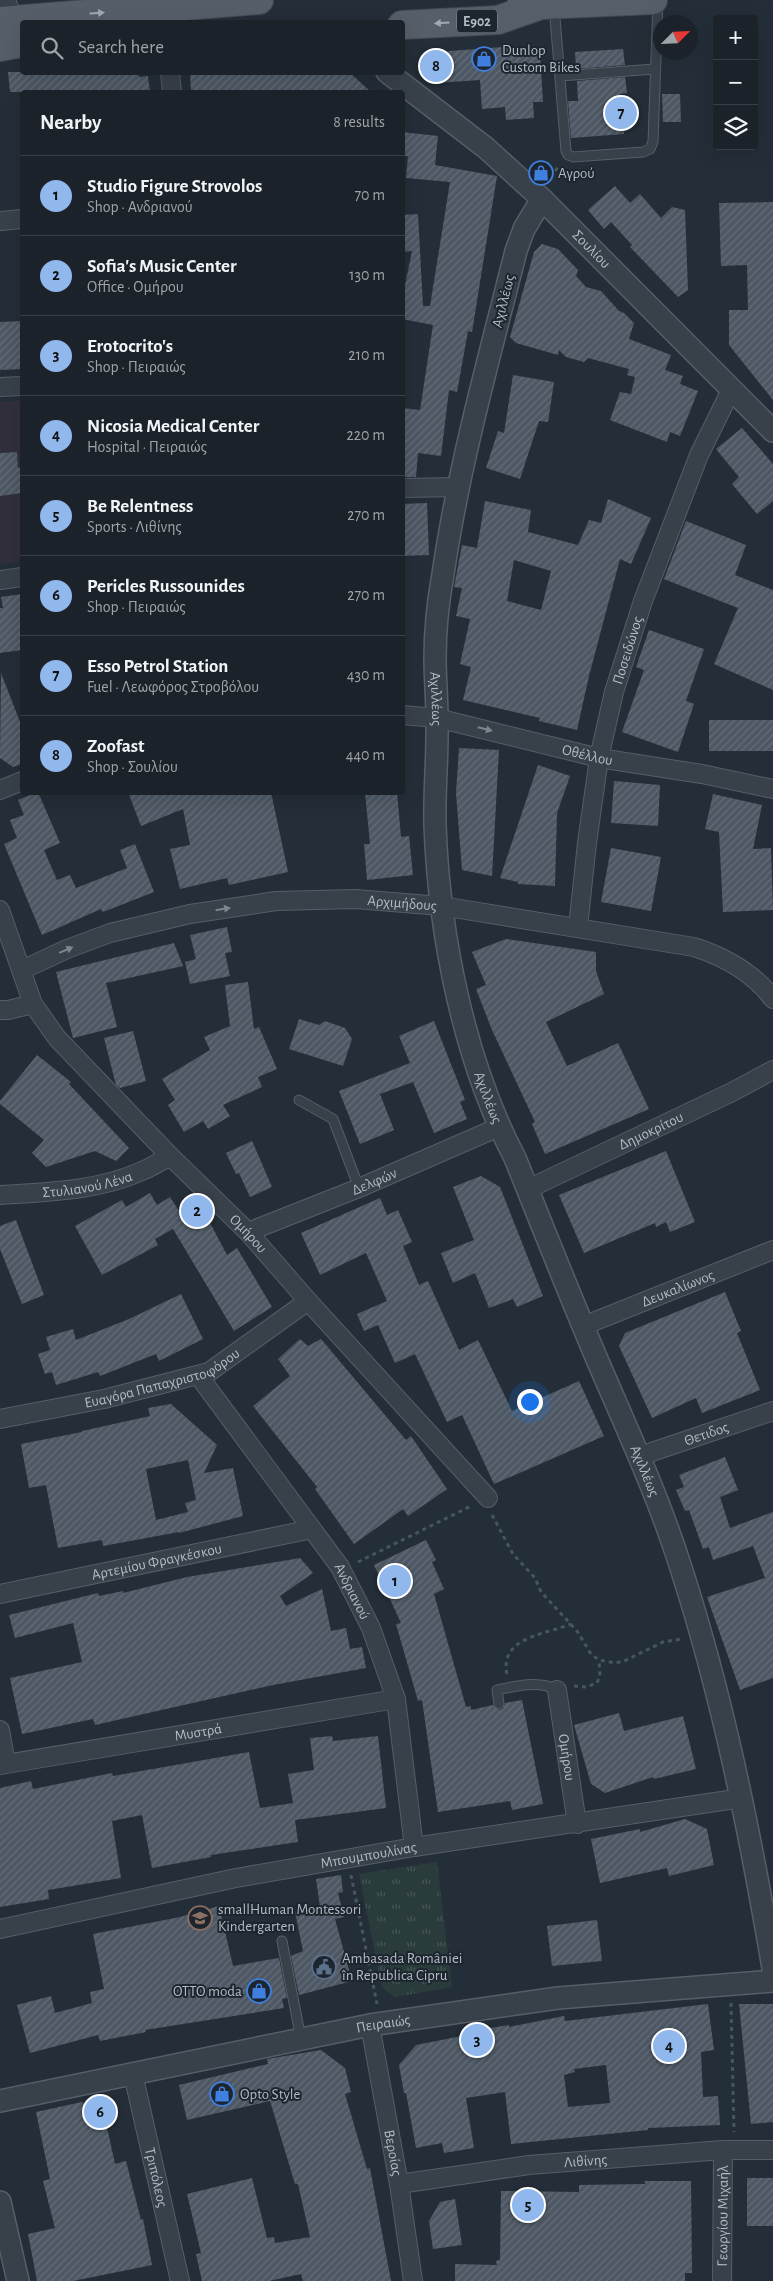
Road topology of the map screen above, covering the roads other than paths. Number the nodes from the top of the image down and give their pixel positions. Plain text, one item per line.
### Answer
1 (259, 0) edge
2 (653, 0) edge
3 (658, 0) edge
4 (538, 3) edge
5 (22, 20) edge
6 (10, 21) edge
7 (405, 27) edge
8 (0, 47) edge
9 (655, 69) junction
10 (170, 75) edge
11 (394, 76) edge
12 (560, 76) junction
13 (172, 90) edge
14 (542, 199) junction
15 (20, 219) edge
16 (0, 221) edge
17 (20, 386) edge
18 (0, 387) edge
19 (732, 388) junction
20 (773, 431) edge
21 (458, 487) junction
22 (405, 488) edge
23 (20, 577) edge
24 (0, 580) edge
25 (405, 715) edge
26 (438, 718) junction
27 (599, 758) junction
28 (20, 782) edge
29 (773, 789) edge
30 (0, 790) edge
31 (441, 906) junction
32 (0, 910) edge
33 (578, 927) junction
34 (22, 970) junction
35 (773, 999) edge
36 (33, 1004) junction
37 (0, 1010) edge
38 (773, 1070) edge
39 (299, 1100) dead end
40 (499, 1127) junction
41 (170, 1156) junction
42 (359, 1188) junction
43 (528, 1189) junction
44 (0, 1195) edge
45 (248, 1232) junction
46 (773, 1250) edge
47 (308, 1301) junction
48 (583, 1326) junction
49 (198, 1375) junction
50 (773, 1411) edge
51 (0, 1420) edge
52 (640, 1456) junction
53 (488, 1498) road end
54 (312, 1529) junction
55 (0, 1594) edge
56 (556, 1690) joint
57 (396, 1699) junction
58 (499, 1704) dead end
59 (0, 1730) edge
60 (3, 1764) edge
61 (742, 1798) junction
62 (577, 1824) junction
63 (414, 1847) junction
64 (0, 1929) edge
65 (282, 1941) dead end
66 (773, 1968) edge
67 (773, 1980) edge
68 (375, 2025) junction
69 (301, 2040) junction
70 (133, 2074) junction
71 (0, 2101) edge
72 (728, 2150) junction
73 (773, 2150) edge
74 (399, 2184) junction
75 (0, 2202) edge
76 (18, 2281) edge
77 (180, 2281) edge
78 (413, 2281) edge
79 (722, 2281) edge

5 -> 1 main road
2 - 4 main road, E902
3 - 9 lane
4 -> 7 main road, E902
4 - 12 lane
6 - 8 main road
9 - 12 lane
9 - 12 lane
10 - 13 street
11 - 14 street, Σουλίου
14 - 19 street, Σουλίου
14 - 21 street, Αχιλλέως
15 - 16 street
17 - 18 street
19 - 20 street, Σουλίου
19 - 27 street, Ποσειδώνος
21 - 22 street
21 - 26 street, Αχιλλέως
23 - 24 street
25 - 26 street, Οθέλλου
26 -> 27 street, Οθέλλου
26 - 31 street, Αχιλλέως
27 - 29 street, Οθέλλου
27 - 33 street, Ποσειδώνος
28 - 30 street
31 - 33 street, Αρχιμήδους
34 -> 31 street, Αρχιμήδους
31 - 40 street, Αχιλλέως
32 - 34 street, Ομήρου
33 - 35 street, Αρχιμήδους
34 - 36 street, Ομήρου
36 - 37 street
36 - 41 street, Ομήρου
38 - 43 street, Δημοκρίτου
39 - 42 lane
40 - 42 street, Δελφών
40 - 43 street, Αχιλλέως
41 - 44 street, Στυλιανού Λένα
41 - 45 street, Ομήρου
42 - 45 street, Δελφών
43 - 48 street, Αχιλλέως
45 - 47 street, Ομήρου
46 - 48 street, Δευκαλίωνος
47 - 49 street, Ευαγόρα Παπαχριστοφόρου
47 - 53 street, Ομήρου
48 - 52 street, Αχιλλέως
49 - 51 street, Ευαγόρα Παπαχριστοφόρου
49 - 54 street, Ανδριανού
50 - 52 street, Θετιδος
52 - 61 street, Αχιλλέως
54 - 55 street, Αρτεμίου Φραγκέσκου
54 - 57 street, Ανδριανού
56 - 58 lane
56 - 62 street, Ομήρου
57 - 60 street, Μυστρά
57 - 63 street, Ανδριανού
59 - 60 street
61 - 62 street, Μπουμπουλίνας
61 - 66 street, Αχιλλέως
62 - 63 street, Μπουμπουλίνας
63 - 64 street, Μπουμπουλίνας
65 - 69 lane
67 - 68 street, Πειραιώς
68 - 69 street, Πειραιώς
68 - 74 street, Βεροίας
69 - 70 street, Πειραιώς
70 - 71 street, Πειραιώς
70 - 77 street, Τριπόλεος
72 - 73 street, Λιθίνης
72 - 74 street, Λιθίνης
72 - 79 street, Γεωργίου Μιχαήλ
74 - 78 street, Βεροίας
75 - 76 street

